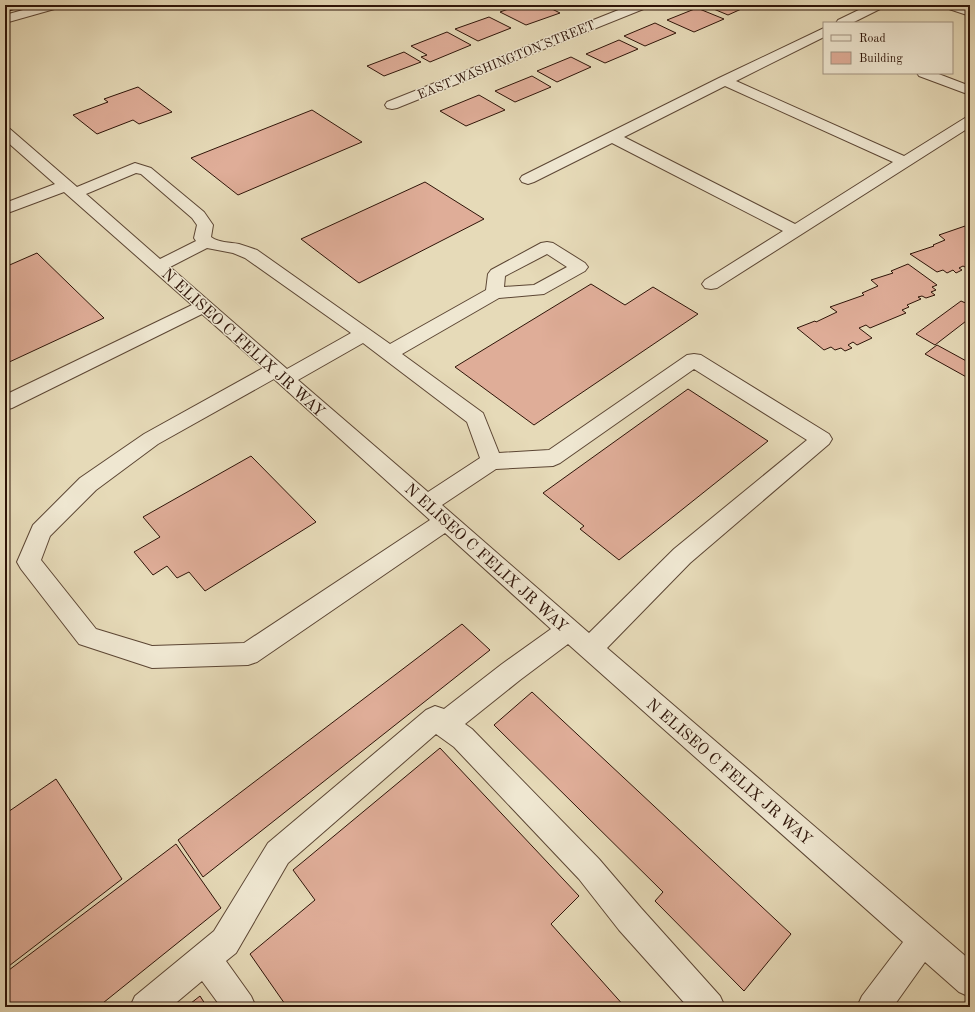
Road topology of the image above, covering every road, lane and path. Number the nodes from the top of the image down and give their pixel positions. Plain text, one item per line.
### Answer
1 (54, 5) edge
2 (642, 5) edge
3 (878, 5) edge
4 (950, 5) edge
5 (969, 11) edge
6 (5, 19) edge
7 (844, 22) edge
8 (823, 33) edge
9 (927, 74) edge
10 (724, 81) junction
11 (970, 91) edge
12 (392, 105) dead end
13 (970, 121) edge
14 (5, 132) edge
15 (612, 137) junction
16 (905, 162) junction
17 (528, 179) dead end
18 (71, 189) junction
19 (5, 209) edge
20 (796, 231) junction
21 (207, 242) junction
22 (159, 266) junction
23 (711, 284) dead end
24 (495, 293) junction
25 (205, 306) junction
26 (364, 334) junction
27 (389, 353) junction
28 (281, 374) junction
29 (5, 403) edge
30 (492, 461) junction
31 (426, 504) junction
32 (446, 521) junction
33 (569, 630) junction
34 (590, 648) junction
35 (444, 725) junction
36 (923, 940) junction
37 (205, 958) junction
38 (970, 981) edge
39 (146, 1007) edge
40 (240, 1007) edge
41 (709, 1007) edge
42 (873, 1007) edge

1 - 6 street
2 - 12 street, EAST WASHINGTON STREET
3 - 7 street
4 - 5 street
8 - 10 street
9 - 11 street
10 - 15 street
10 - 16 street
13 - 16 street
14 - 18 street, N ELISEO C FELIX JR WAY
15 - 17 street
15 - 20 street
16 - 20 street
18 - 19 street
18 - 21 street
18 - 22 street, N ELISEO C FELIX JR WAY
20 - 23 street
21 - 22 street
21 - 26 street
22 - 25 street, N ELISEO C FELIX JR WAY
24 - 24 street
24 - 27 street
25 - 28 street, N ELISEO C FELIX JR WAY
25 - 29 street
26 - 27 street
26 - 28 street
27 - 30 street
28 - 31 street, N ELISEO C FELIX JR WAY
28 - 32 street
30 - 31 street
30 - 34 street
31 - 32 street, N ELISEO C FELIX JR WAY
32 - 33 street, N ELISEO C FELIX JR WAY
33 - 34 street, N ELISEO C FELIX JR WAY
33 - 35 street
34 - 36 street, N ELISEO C FELIX JR WAY
35 - 37 street
35 - 41 street
36 - 38 street, N ELISEO C FELIX JR WAY
36 - 42 street
37 - 39 street
37 - 40 street

